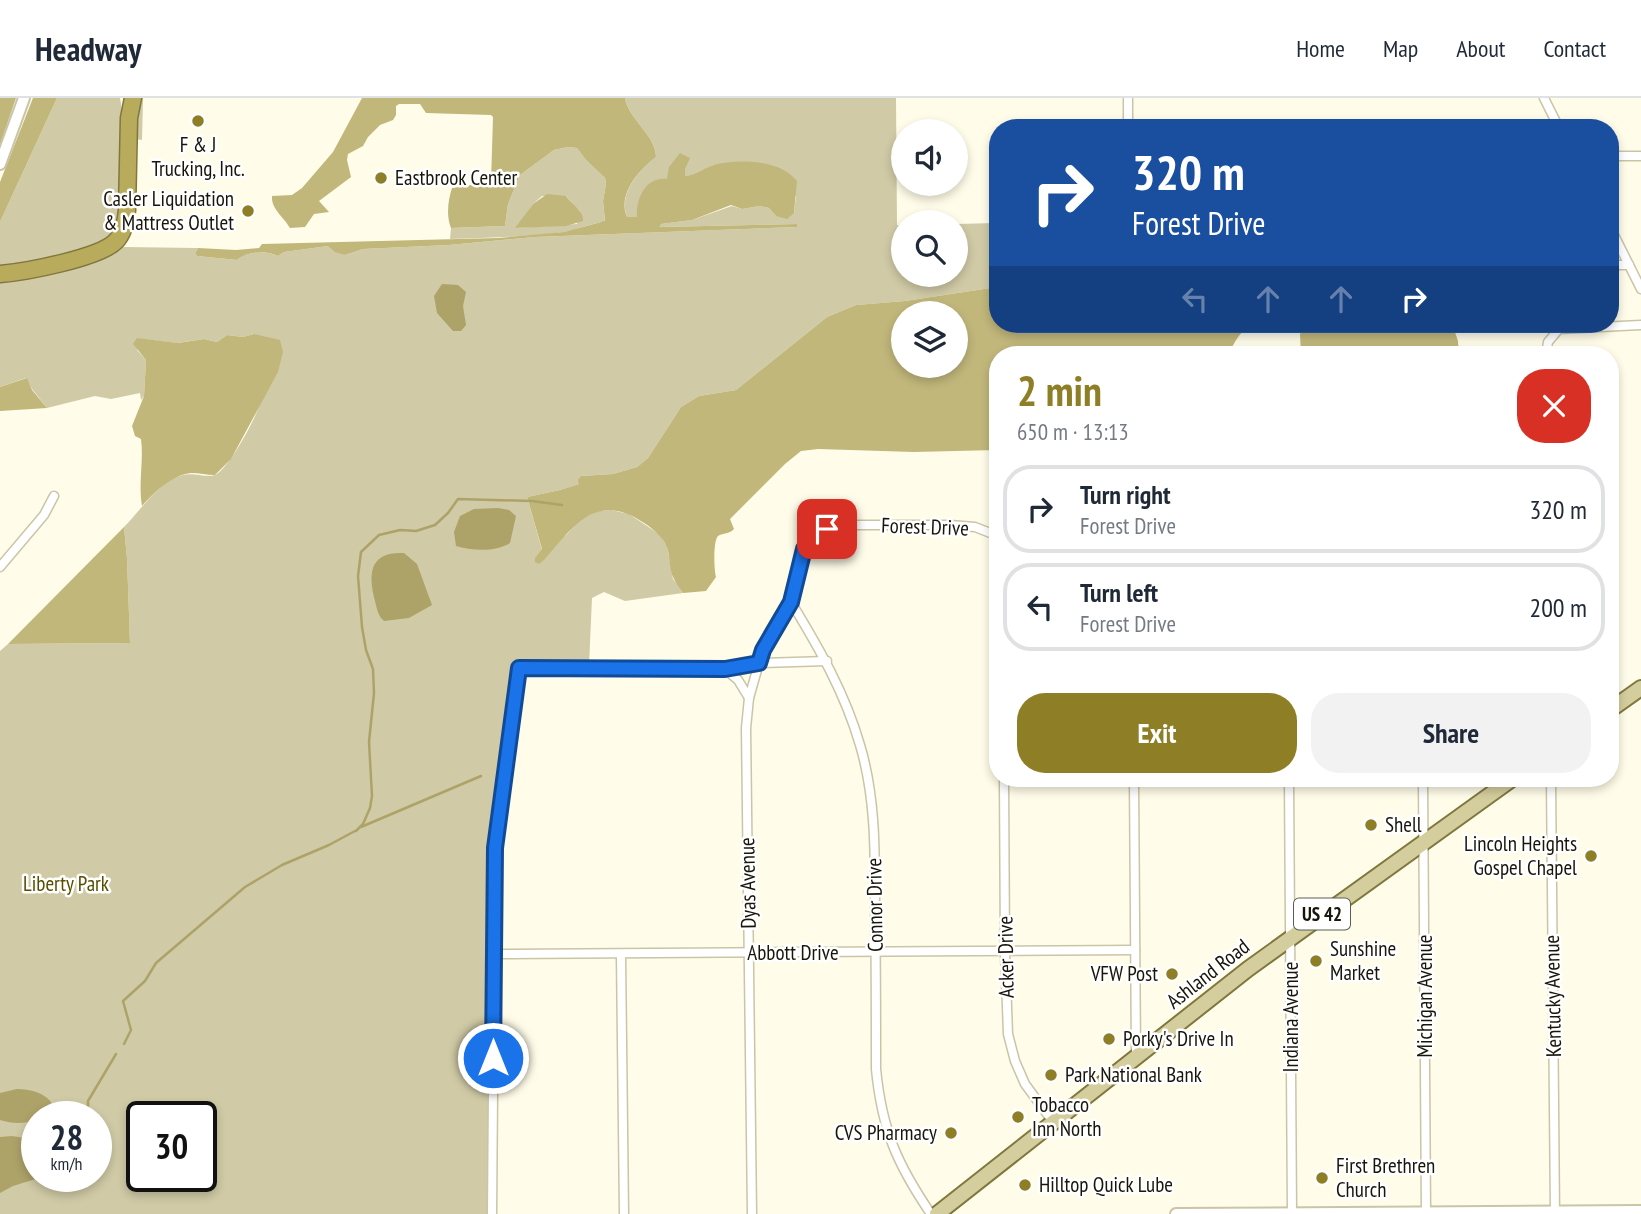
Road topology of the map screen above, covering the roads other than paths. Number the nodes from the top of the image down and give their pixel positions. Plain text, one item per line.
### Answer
1 (24, 98) edge
2 (125, 98) edge
3 (133, 98) edge
4 (1128, 98) edge
5 (1544, 98) edge
6 (129, 118) junction
7 (1128, 119) edge
8 (1554, 119) edge
9 (1619, 156) edge
10 (1641, 156) edge
11 (0, 164) edge
12 (1619, 246) edge
13 (1619, 265) edge
14 (1629, 265) junction
15 (0, 274) edge
16 (1641, 289) edge
17 (1641, 325) edge
18 (1619, 326) edge
19 (54, 496) dead end
20 (989, 532) edge
21 (0, 567) edge
22 (791, 602) junction
23 (827, 661) junction
24 (759, 663) junction
25 (725, 669) junction
26 (1641, 688) edge
27 (749, 698) junction
28 (1619, 704) edge
29 (1004, 787) edge
30 (1134, 787) edge
31 (1289, 787) edge
32 (1423, 787) edge
33 (1501, 787) edge
34 (1551, 787) edge
35 (1424, 841) junction
36 (1291, 937) junction
37 (1135, 950) junction
38 (1005, 952) junction
39 (748, 953) junction
40 (876, 953) junction
41 (494, 954) junction
42 (621, 955) junction
43 (1136, 1057) junction
44 (1053, 1122) junction
45 (1641, 1211) edge
46 (1426, 1213) edge
47 (1555, 1213) edge
48 (492, 1214) edge
49 (624, 1214) edge
50 (752, 1214) edge
51 (931, 1214) edge
52 (937, 1214) edge
53 (1176, 1214) edge
54 (1292, 1214) edge

1 - 11 street
2 - 6 highway
3 - 6 highway
4 - 7 street
5 - 8 street
6 - 15 highway
9 - 10 street
12 - 14 street
13 - 14 street
14 - 16 street
17 - 18 street
19 - 21 street
20 - 22 street, Forest Drive
22 - 23 street, Connor Drive
22 - 24 street, Forest Drive
23 - 24 street
23 - 40 street, Connor Drive
24 - 25 street
24 - 27 street, Dyas Avenue
25 - 27 street
25 - 41 street
26 - 28 main road
27 - 39 street, Dyas Avenue
29 - 38 street, Acker Drive
30 - 37 street
31 - 36 street, Indiana Avenue
32 - 35 street, Michigan Avenue
33 - 35 main road, Ashland Road / US 42
34 - 47 street, Kentucky Avenue
35 - 36 main road, Ashland Road / US 42
35 - 46 street, Michigan Avenue
36 - 43 main road, Ashland Road / US 42
36 - 54 street, Indiana Avenue
37 - 38 street, Abbott Drive
37 - 43 street
38 - 40 street, Abbott Drive
38 - 44 street, Acker Drive
39 - 40 street, Abbott Drive
39 - 42 street, Abbott Drive
39 - 50 street, Dyas Avenue
40 - 51 street, Connor Drive
41 - 42 street, Abbott Drive
41 - 48 street
42 - 49 street
43 - 44 main road, Ashland Road / US 42
44 - 52 main road, Ashland Road / US 42
45 - 47 street
46 - 47 street
46 - 54 street
53 - 54 street

